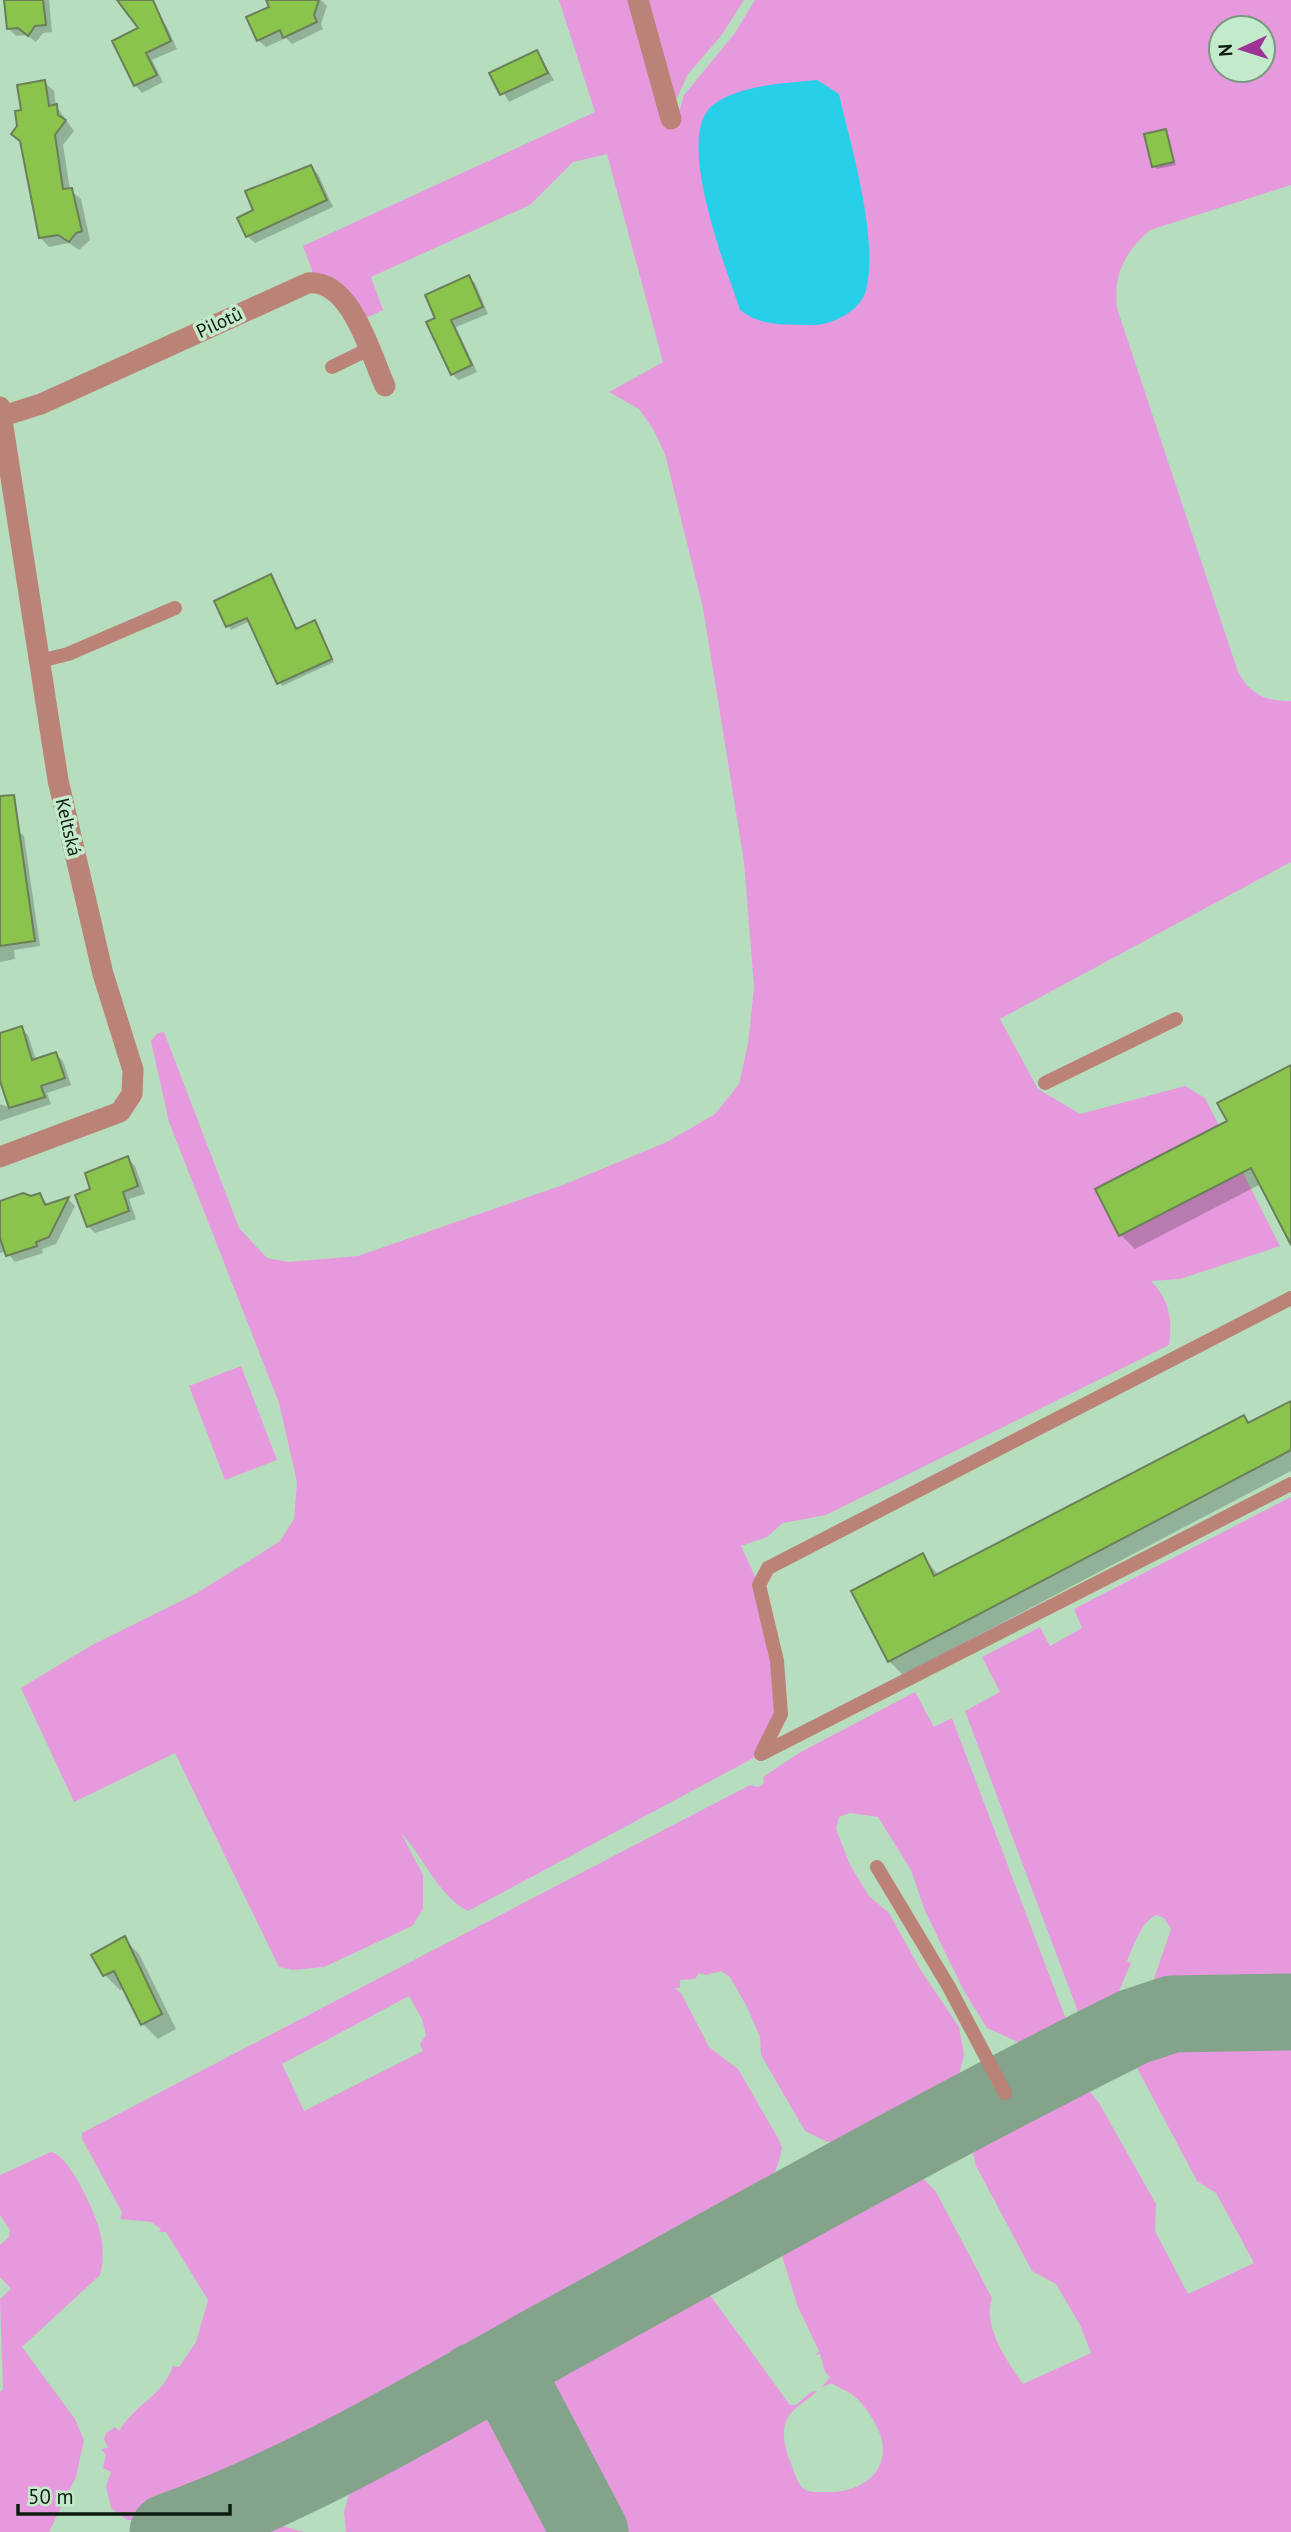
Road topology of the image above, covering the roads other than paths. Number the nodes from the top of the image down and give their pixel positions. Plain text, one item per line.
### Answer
1 (638, 0) edge
2 (671, 119) dead end
3 (369, 349) junction
4 (332, 367) dead end
5 (385, 386) dead end
6 (1, 412) edge
7 (175, 608) dead end
8 (40, 661) junction
9 (1176, 1019) dead end
10 (1045, 1083) dead end
11 (0, 1157) edge
12 (1291, 1298) edge
13 (1291, 1484) edge
14 (877, 1867) dead end
15 (1005, 2093) dead end

1 - 2 street
3 - 4 lane
3 - 5 street, Pilotů
3 - 6 street, Pilotů
6 - 8 street, Keltská
7 - 8 lane
8 - 11 street, Keltská
9 - 10 lane
12 - 13 lane
14 - 15 lane

